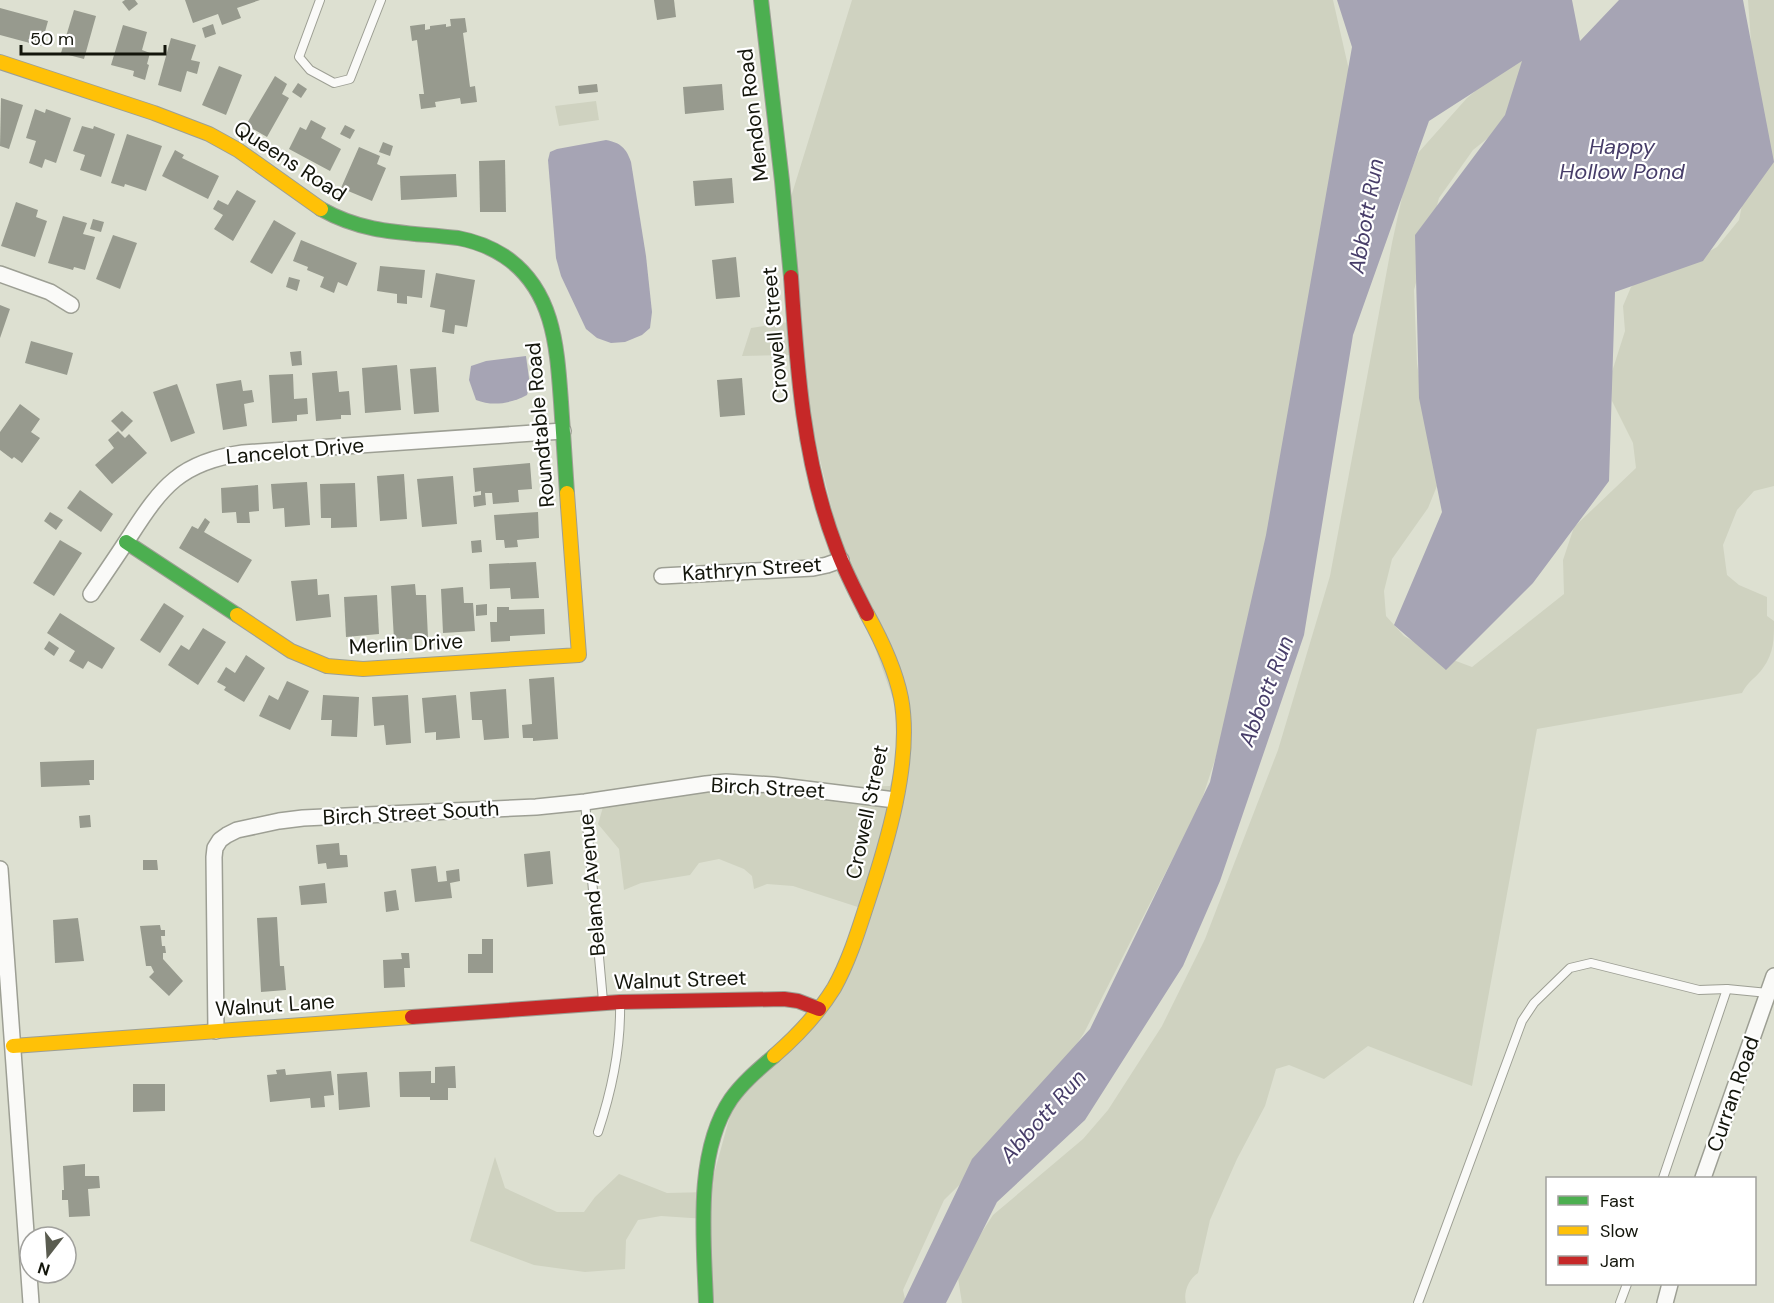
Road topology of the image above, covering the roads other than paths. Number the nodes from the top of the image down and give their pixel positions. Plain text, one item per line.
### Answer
1 (320, 0) edge
2 (381, 0) edge
3 (761, 0) edge
4 (0, 62) edge
5 (787, 225) joint
6 (460, 238) joint
7 (0, 274) edge
8 (71, 304) dead end
9 (563, 431) junction
10 (126, 542) junction
11 (841, 560) junction
12 (662, 576) dead end
13 (92, 594) dead end
14 (579, 655) joint
15 (606, 799) joint
16 (895, 800) junction
17 (585, 802) junction
18 (0, 869) edge
19 (1774, 976) edge
20 (1727, 989) junction
21 (1771, 993) edge
22 (620, 1002) junction
23 (603, 1003) junction
24 (541, 1007) joint
25 (819, 1009) junction
26 (216, 1031) junction
27 (13, 1046) junction
28 (598, 1132) dead end
29 (1664, 1177) edge
30 (1704, 1177) edge
31 (1627, 1285) edge
32 (1670, 1285) edge
33 (31, 1303) edge
34 (706, 1303) edge
35 (1418, 1303) edge
36 (1620, 1303) edge
37 (1665, 1303) edge

1 - 2 lane
3 - 5 street, Mendon Road
4 - 6 street, Queens Road
5 - 11 street, Crowell Street
6 - 9 street, Roundtable Road
7 - 8 street
9 - 10 street, Lancelot Drive
9 - 14 street, Roundtable Road
10 - 13 street, Lancelot Drive
10 - 14 street, Merlin Drive
11 - 12 street, Kathryn Street
11 - 16 street, Crowell Street
15 - 16 street, Birch Street
15 - 17 street, Birch Street South
16 - 25 street, Crowell Street
17 - 23 lane, Beland Avenue
17 - 26 street, Birch Street South
18 - 27 street
19 - 21 street, Curran Road
20 - 21 lane
20 - 29 lane
20 - 35 lane
21 - 30 street, Curran Road
22 - 23 street, Walnut Street
22 - 25 street, Walnut Street
22 - 28 lane
23 - 24 street, Walnut Street
24 - 26 street, Walnut Lane
25 - 34 street, Crowell Street
26 - 27 street, Walnut Lane
27 - 33 street
31 - 36 lane
32 - 37 street

